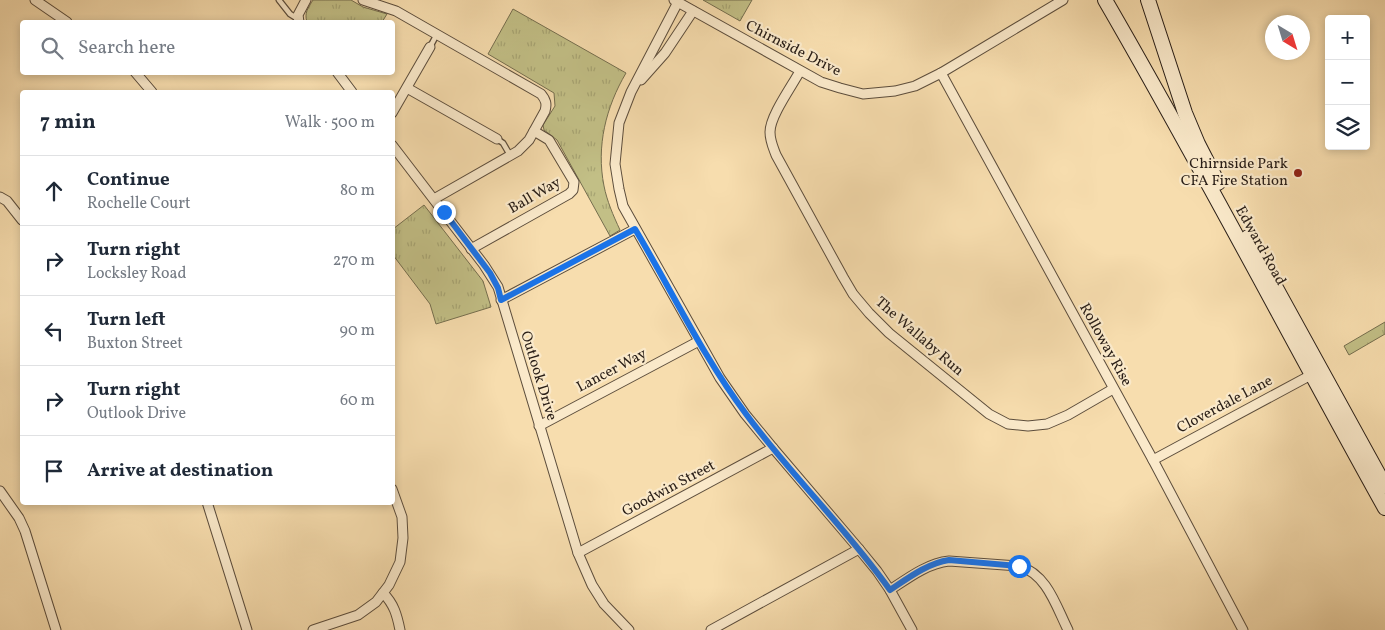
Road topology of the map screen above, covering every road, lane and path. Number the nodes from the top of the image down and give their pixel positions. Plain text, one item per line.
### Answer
1 (35, 0) edge
2 (279, 0) edge
3 (306, 0) edge
4 (363, 0) edge
5 (1063, 0) edge
6 (1105, 0) edge
7 (1148, 0) edge
8 (676, 1) edge
9 (693, 11) junction
10 (63, 20) edge
11 (298, 20) edge
12 (299, 20) edge
13 (437, 34) junction
14 (430, 47) joint
15 (800, 71) junction
16 (941, 73) junction
17 (138, 75) edge
18 (339, 75) edge
19 (406, 88) junction
20 (150, 90) edge
21 (350, 90) edge
22 (631, 92) junction
23 (395, 108) edge
24 (534, 131) junction
25 (497, 139) joint
26 (395, 150) edge
27 (511, 156) junction
28 (0, 196) edge
29 (434, 199) junction
30 (20, 217) edge
31 (635, 229) junction
32 (471, 249) junction
33 (501, 300) junction
34 (698, 341) junction
35 (1316, 372) junction
36 (1114, 389) junction
37 (539, 426) junction
38 (773, 448) junction
39 (1153, 460) junction
40 (1385, 486) edge
41 (0, 491) edge
42 (395, 498) edge
43 (209, 505) edge
44 (1385, 508) edge
45 (859, 549) junction
46 (578, 554) junction
47 (890, 590) junction
48 (383, 593) junction
49 (56, 630) edge
50 (247, 630) edge
51 (313, 630) edge
52 (400, 630) edge
53 (629, 630) edge
54 (711, 630) edge
55 (912, 630) edge
56 (1068, 630) edge
57 (1243, 630) edge

1 - 10 street
2 - 11 lane
3 - 12 street
4 - 13 street
5 - 16 street, Chirnside Drive
6 - 35 main road, Edward Road
7 - 35 main road, Edward Road
8 - 9 street, Chirnside Drive
8 - 22 street
9 - 15 street, Chirnside Drive
9 - 22 street
13 - 14 lane
13 - 24 street
14 - 19 street
15 - 16 street, Chirnside Drive
15 - 36 street, The Wallaby Run
16 - 36 street, Rolloway Rise
17 - 20 street
18 - 21 street
19 - 23 street
19 - 25 street
22 - 31 street
24 - 27 street
24 - 32 street, Ball Way
25 - 27 lane
26 - 29 street, Outlook Drive
27 - 29 street
28 - 30 street
29 - 32 street, Outlook Drive
31 - 33 street
31 - 34 street
32 - 33 street, Outlook Drive
33 - 37 street, Outlook Drive
34 - 37 street, Lancer Way
34 - 38 street
35 - 39 street, Cloverdale Lane
35 - 40 main road, Edward Road
35 - 44 main road, Edward Road
36 - 39 street, Rolloway Rise
37 - 46 street, Outlook Drive
38 - 45 street
38 - 46 street, Goodwin Street
39 - 57 street, Rolloway Rise
41 - 49 street
42 - 48 street
43 - 50 street
45 - 47 street
45 - 54 street
46 - 53 street, Outlook Drive
47 - 55 street
47 - 56 street
48 - 51 street
48 - 52 street

